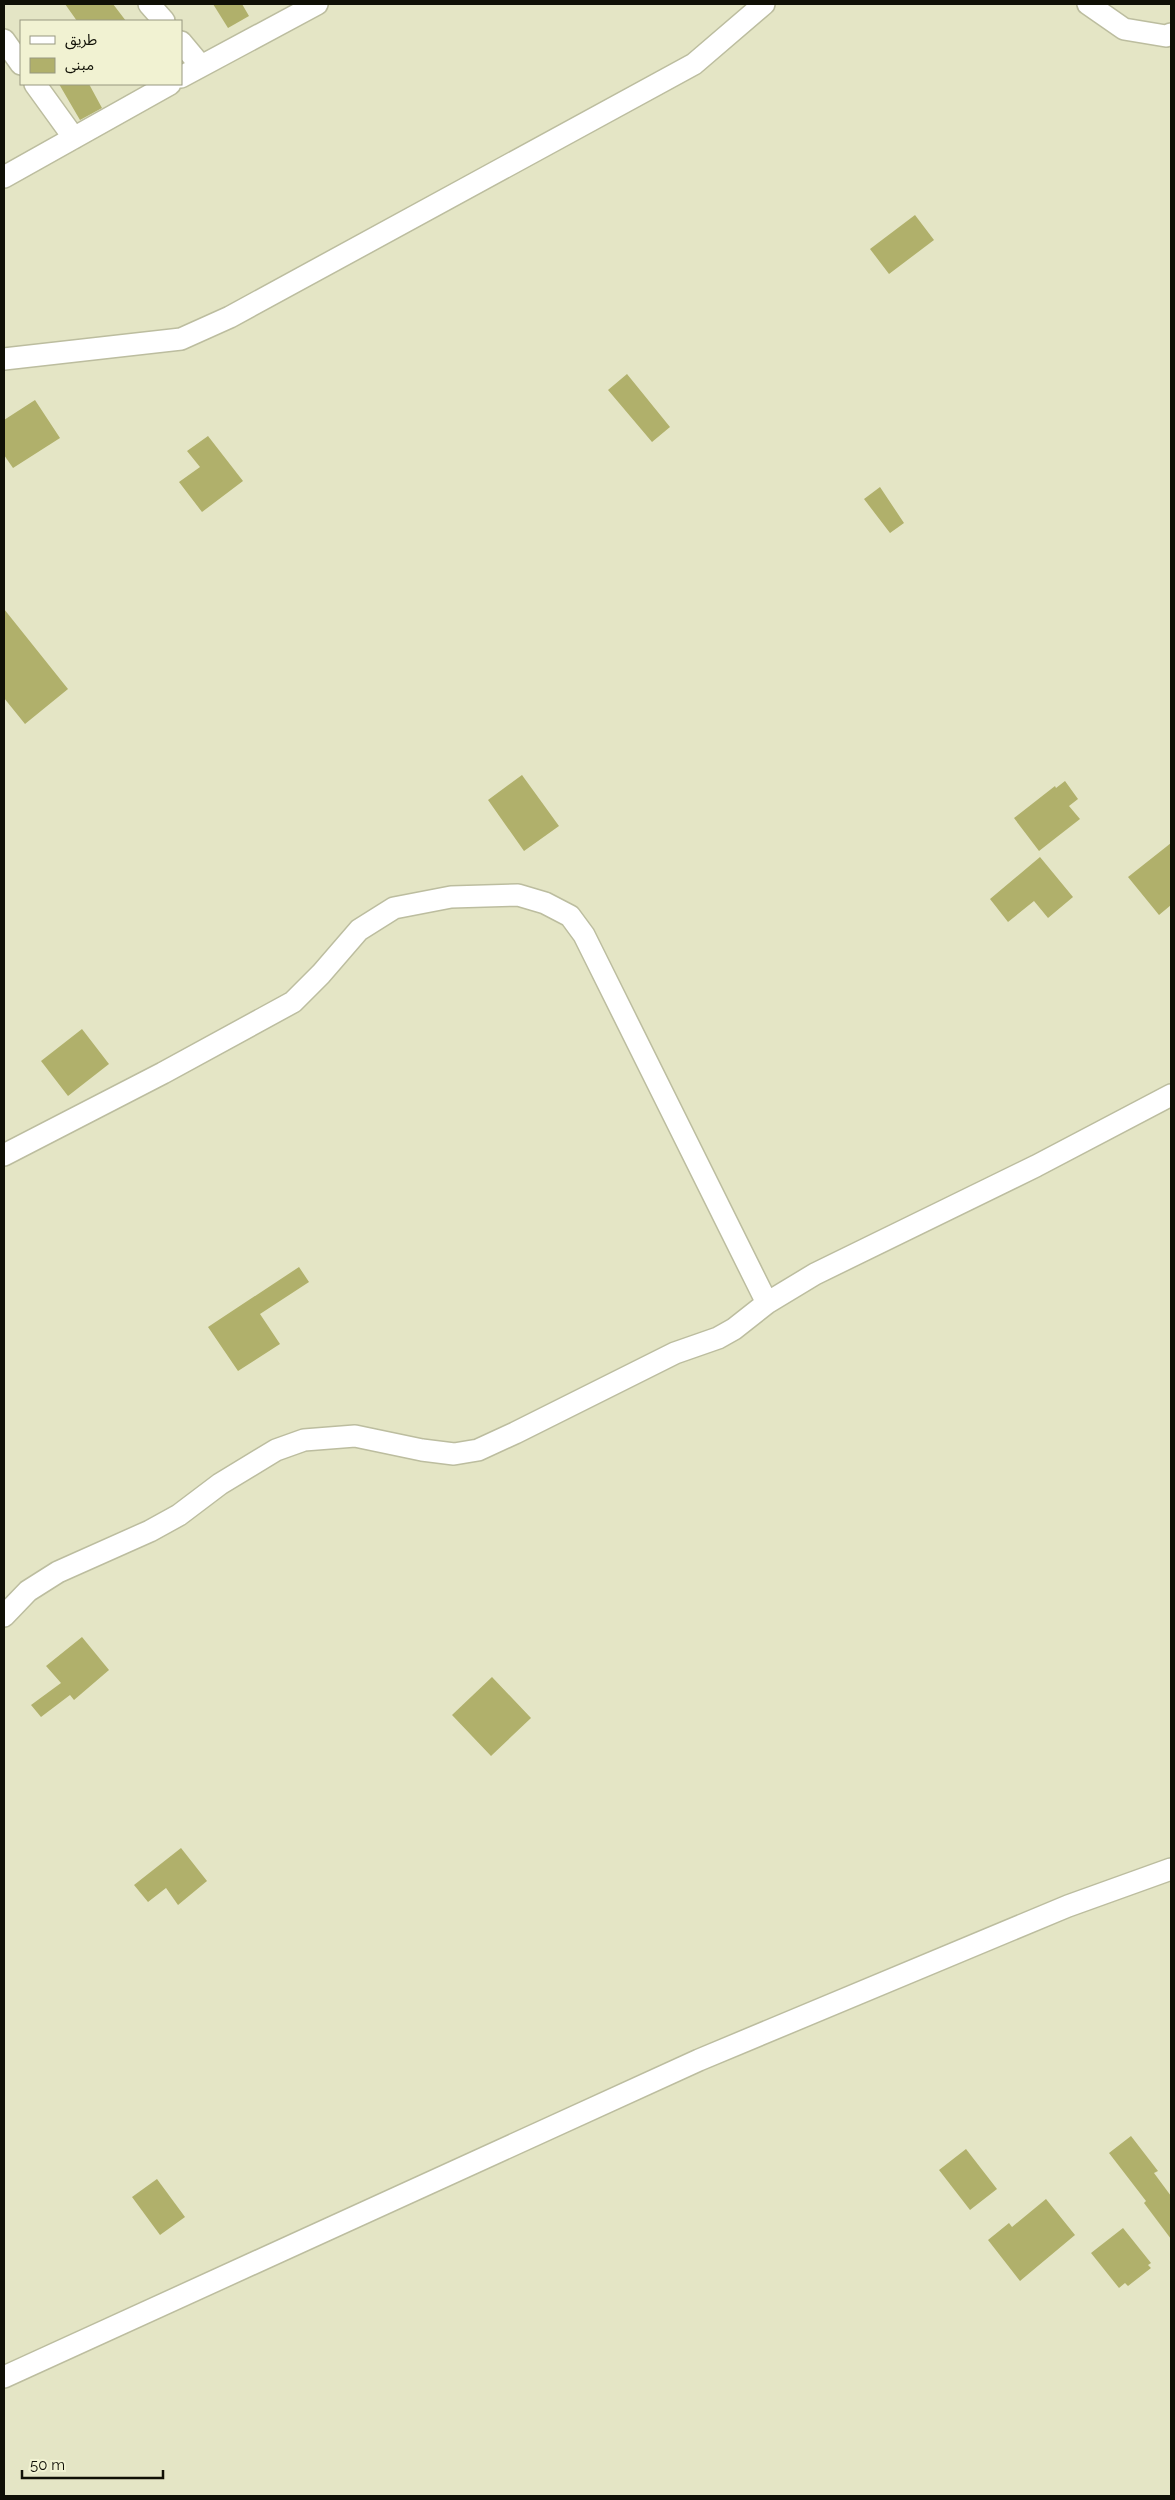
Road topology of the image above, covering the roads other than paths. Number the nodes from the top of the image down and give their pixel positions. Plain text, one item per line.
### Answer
1 (149, 4) edge
2 (317, 4) edge
3 (1088, 4) edge
4 (759, 6) edge
5 (163, 20) edge
6 (1171, 34) edge
7 (4, 40) edge
8 (182, 43) edge
9 (20, 63) edge
10 (201, 66) junction
11 (182, 76) edge
12 (36, 85) edge
13 (168, 85) edge
14 (74, 138) junction
15 (4, 177) edge
16 (4, 358) edge
17 (1171, 1095) edge
18 (4, 1156) edge
19 (767, 1303) junction
20 (4, 1616) edge
21 (1171, 1869) edge
22 (4, 2377) edge

1 - 5 street
2 - 10 street
3 - 6 street
4 - 16 street
7 - 9 street
8 - 10 street
10 - 11 street
12 - 14 street
13 - 14 street
14 - 15 street
17 - 19 street
18 - 19 street
19 - 20 street
21 - 22 street

